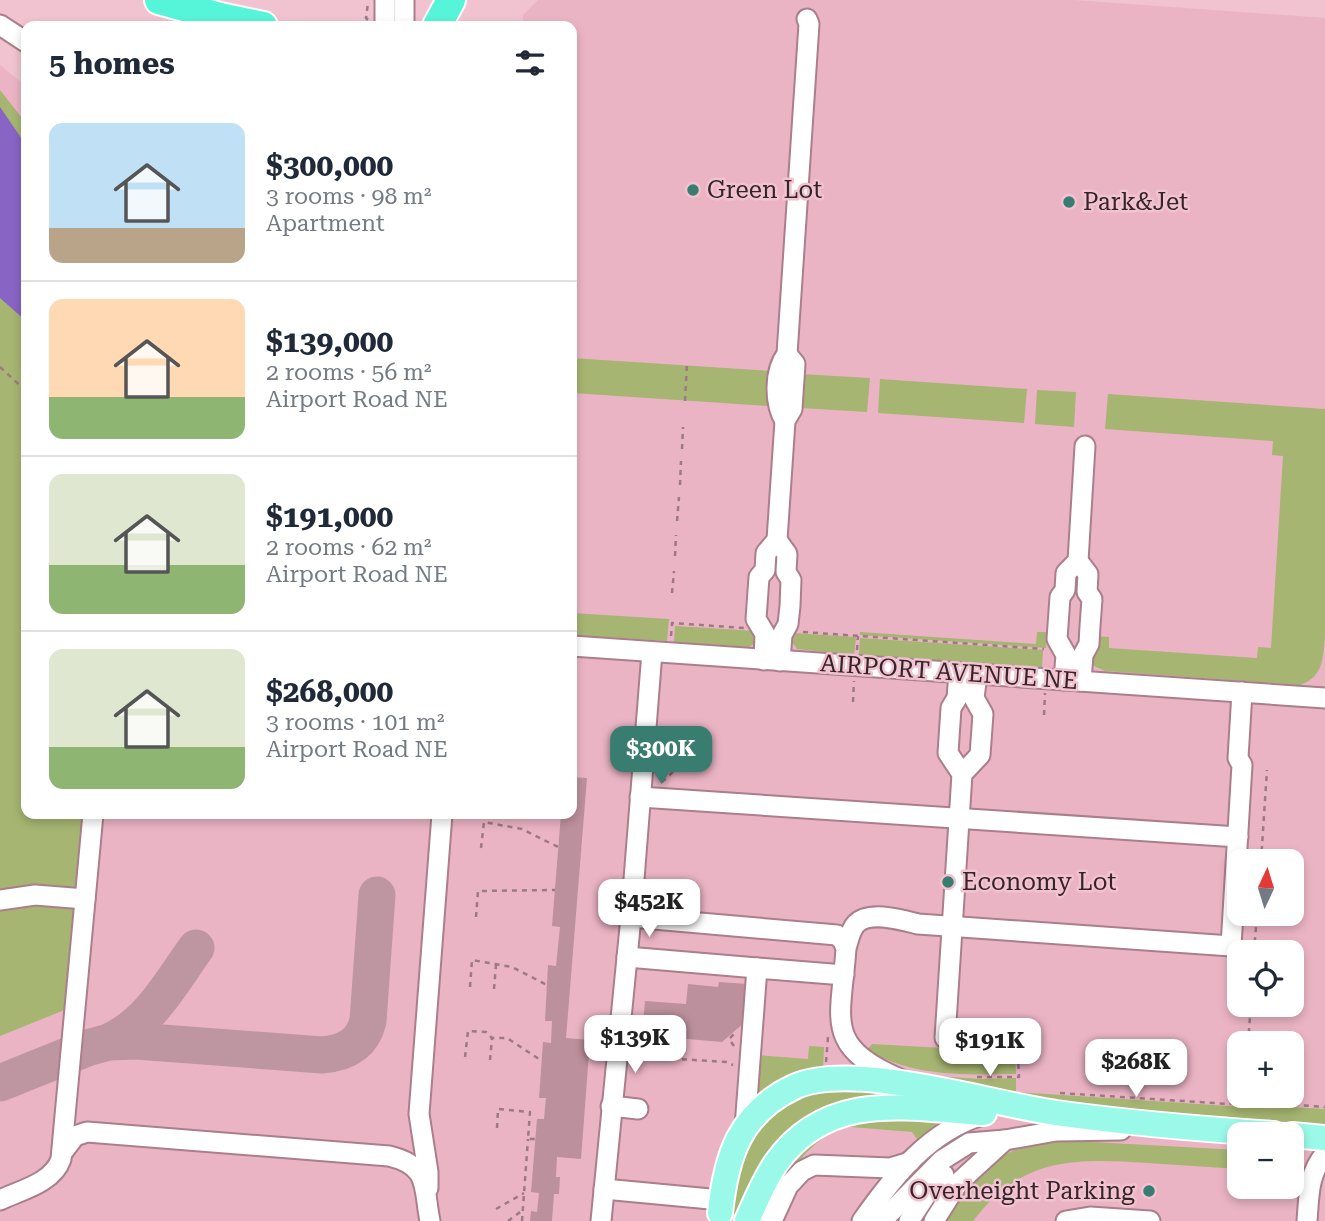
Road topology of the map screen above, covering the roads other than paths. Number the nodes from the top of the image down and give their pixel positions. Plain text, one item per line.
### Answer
1 (159, 0) edge
2 (385, 0) edge
3 (404, 0) edge
4 (451, 0) edge
5 (807, 19) dead end
6 (239, 21) edge
7 (378, 21) edge
8 (404, 21) edge
9 (440, 21) edge
10 (0, 25) edge
11 (21, 39) edge
12 (1085, 446) dead end
13 (777, 540) junction
14 (1078, 561) junction
15 (774, 632) junction
16 (577, 646) edge
17 (652, 652) junction
18 (1066, 653) junction
19 (772, 660) junction
20 (968, 673) junction
21 (1064, 683) junction
22 (1247, 693) junction
23 (966, 698) junction
24 (1325, 698) edge
25 (963, 766) junction
26 (640, 802) junction
27 (960, 818) junction
28 (93, 819) edge
29 (442, 819) edge
30 (1238, 837) junction
31 (85, 898) junction
32 (0, 900) edge
33 (631, 917) junction
34 (952, 927) junction
35 (846, 947) junction
36 (627, 957) junction
37 (757, 968) junction
38 (844, 975) junction
39 (945, 1038) dead end
40 (918, 1087) junction
41 (66, 1103) junction
42 (1056, 1103) junction
43 (611, 1106) junction
44 (638, 1109) dead end
45 (419, 1114) junction
46 (1002, 1114) junction
47 (745, 1127) junction
48 (1213, 1130) junction
49 (1227, 1131) edge
50 (100, 1133) junction
51 (1304, 1136) edge
52 (1325, 1138) edge
53 (1005, 1140) junction
54 (62, 1153) junction
55 (1325, 1154) edge
56 (378, 1155) junction
57 (911, 1161) junction
58 (604, 1189) junction
59 (910, 1192) junction
60 (428, 1196) junction
61 (0, 1200) edge
62 (720, 1206) joint
63 (1310, 1217) edge
64 (430, 1221) edge
65 (601, 1221) edge
66 (747, 1221) edge
67 (772, 1221) edge
68 (862, 1221) edge
69 (882, 1221) edge
70 (893, 1221) edge
71 (909, 1221) edge
72 (933, 1221) edge
73 (1066, 1221) edge
74 (1150, 1221) edge

1 - 6 highway
2 - 7 street
3 - 8 street
4 - 9 highway
5 - 13 street
10 - 11 street
12 - 14 street
13 - 15 street
13 - 15 street
14 - 18 street
14 - 18 street
15 - 19 street
16 - 17 street, AIRPORT AVENUE NE
17 - 19 street, AIRPORT AVENUE NE
17 - 26 street
18 - 21 street
19 - 20 street, AIRPORT AVENUE NE
20 - 21 street, AIRPORT AVENUE NE
20 - 23 street
21 - 22 street, AIRPORT AVENUE NE
22 - 24 street, AIRPORT AVENUE NE
22 - 30 street
23 - 25 street
23 - 25 street
25 - 27 street
26 - 27 street
26 - 33 street
27 - 30 street
27 - 34 street
28 - 31 street
29 - 45 street
30 - 34 street
31 - 32 street
31 - 41 street
33 - 35 street
33 - 36 street
34 - 35 street
34 - 39 street
35 - 38 street
36 - 37 street
36 - 43 street
37 - 38 street
37 - 47 street
38 - 40 street
40 - 42 main road
40 - 47 main road
41 - 50 street
41 - 54 street
42 - 46 main road
42 - 48 main road
43 - 44 street
43 - 58 street
45 - 56 street
45 - 60 street
46 - 57 street
46 - 66 main road
47 - 62 main road
48 - 49 main road
48 - 53 street
50 - 54 street
50 - 56 street
51 - 52 main road
53 - 59 street
53 - 71 street
53 - 72 street
54 - 61 street
55 - 63 street
56 - 60 street
57 - 67 street
57 - 68 street
58 - 62 street
58 - 65 street
59 - 69 street
59 - 70 street
60 - 64 street
73 - 74 street

